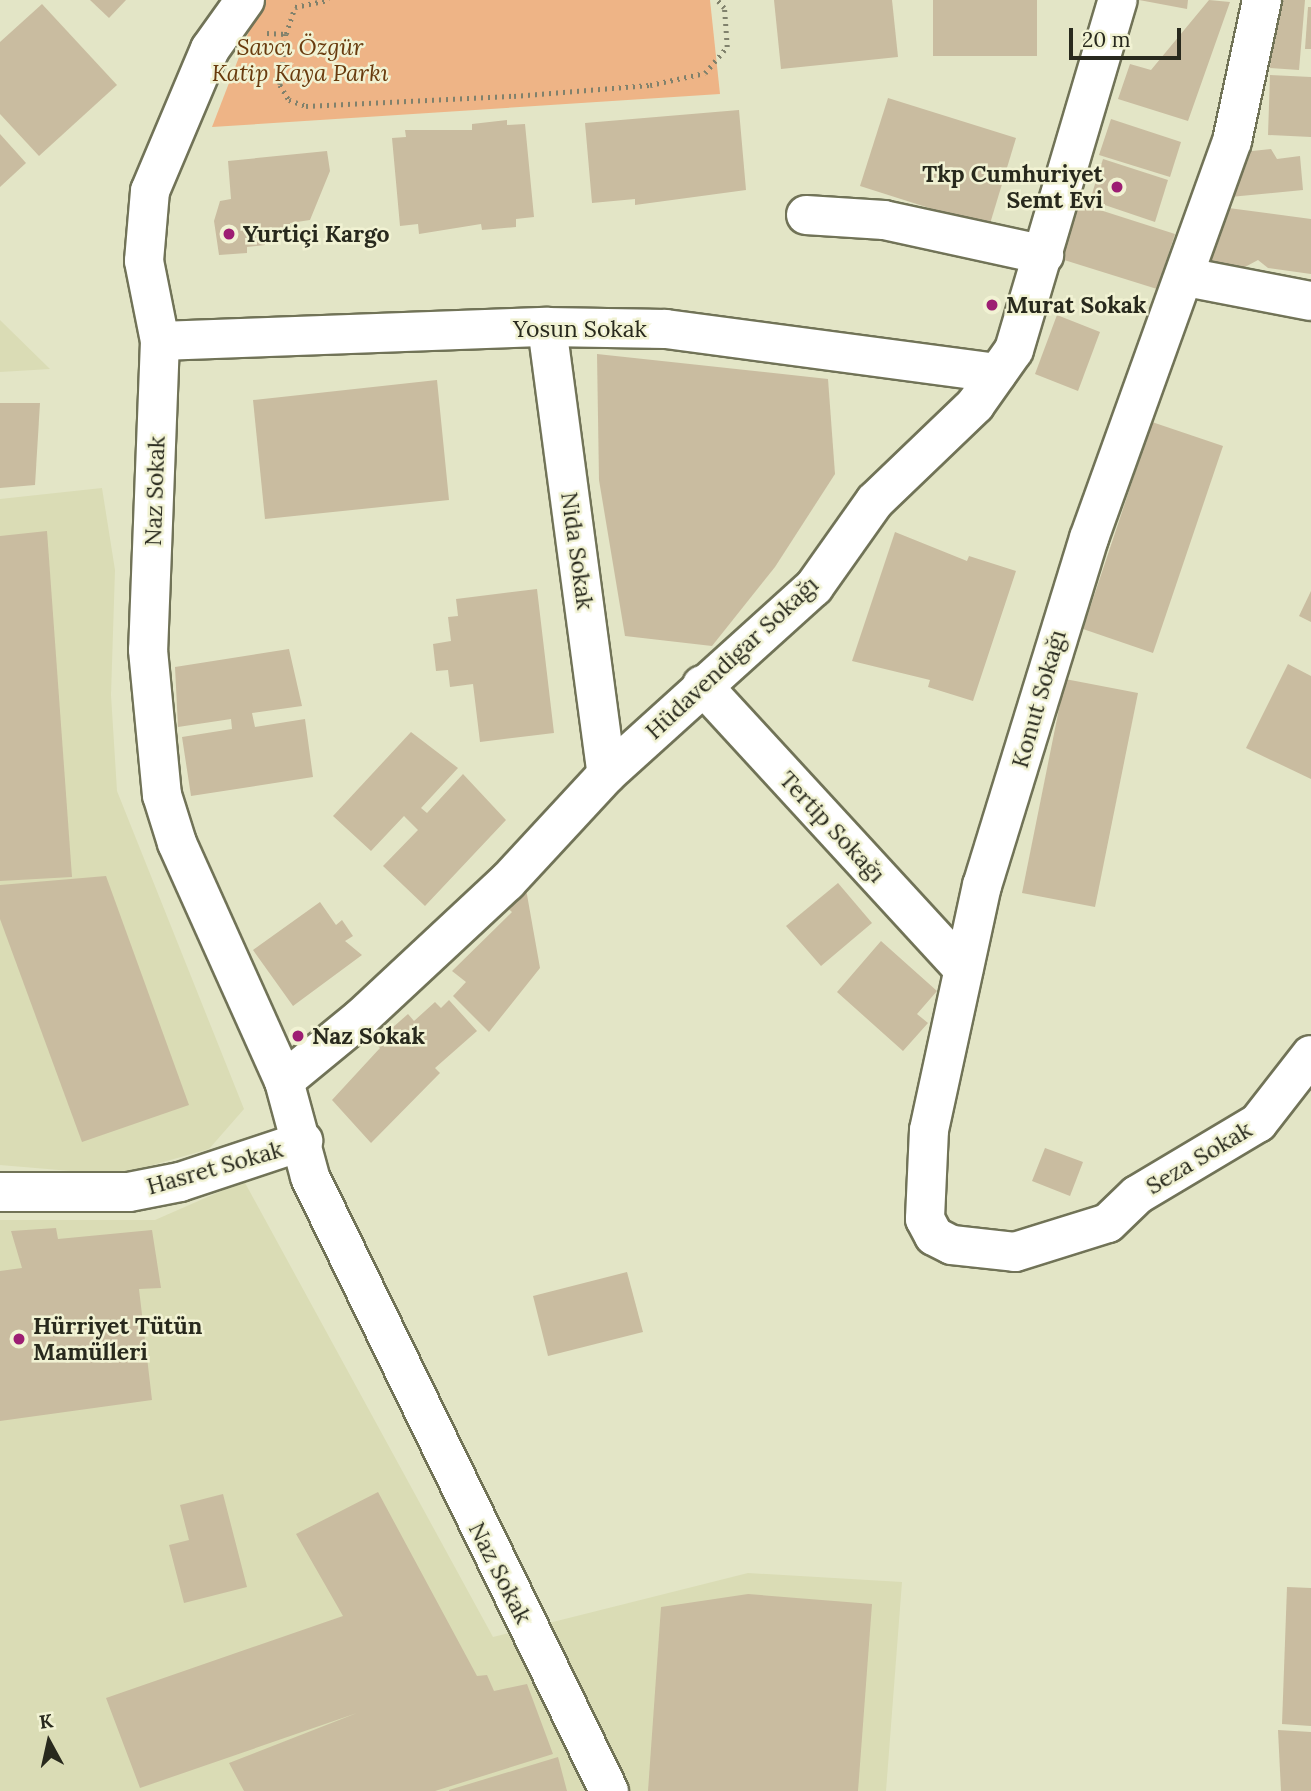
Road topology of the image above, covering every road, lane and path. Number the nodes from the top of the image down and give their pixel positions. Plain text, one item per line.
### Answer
1 (246, 0) edge
2 (717, 0) edge
3 (1118, 0) edge
4 (1262, 0) edge
5 (286, 34) dead end
6 (806, 215) dead end
7 (1044, 255) junction
8 (1186, 276) junction
9 (1311, 301) edge
10 (547, 327) junction
11 (160, 341) junction
12 (997, 373) junction
13 (702, 685) junction
14 (607, 774) junction
15 (963, 969) junction
16 (1311, 1055) edge
17 (284, 1081) junction
18 (303, 1141) junction
19 (0, 1192) edge
20 (1108, 1223) joint
21 (609, 1791) edge

1 - 11 street, Naz Sokak
2 - 5 path
3 - 7 street, Hüdavendigar Sokağı
4 - 8 street, Konut Sokağı
6 - 7 street
7 - 12 street, Hüdavendigar Sokağı
8 - 9 street
8 - 15 street, Konut Sokağı
10 - 11 street, Yosun Sokak
10 - 12 street, Yosun Sokak
10 - 14 street, Nida Sokak
11 - 17 street, Naz Sokak
12 - 13 street, Hüdavendigar Sokağı
13 - 14 street, Hüdavendigar Sokağı
13 - 15 street, Tertip Sokağı
14 - 17 street, Hüdavendigar Sokağı
15 - 20 street, Konut Sokağı
16 - 20 street, Seza Sokak
17 - 18 street, Naz Sokak
18 - 19 street, Hasret Sokak
18 - 21 street, Naz Sokak

